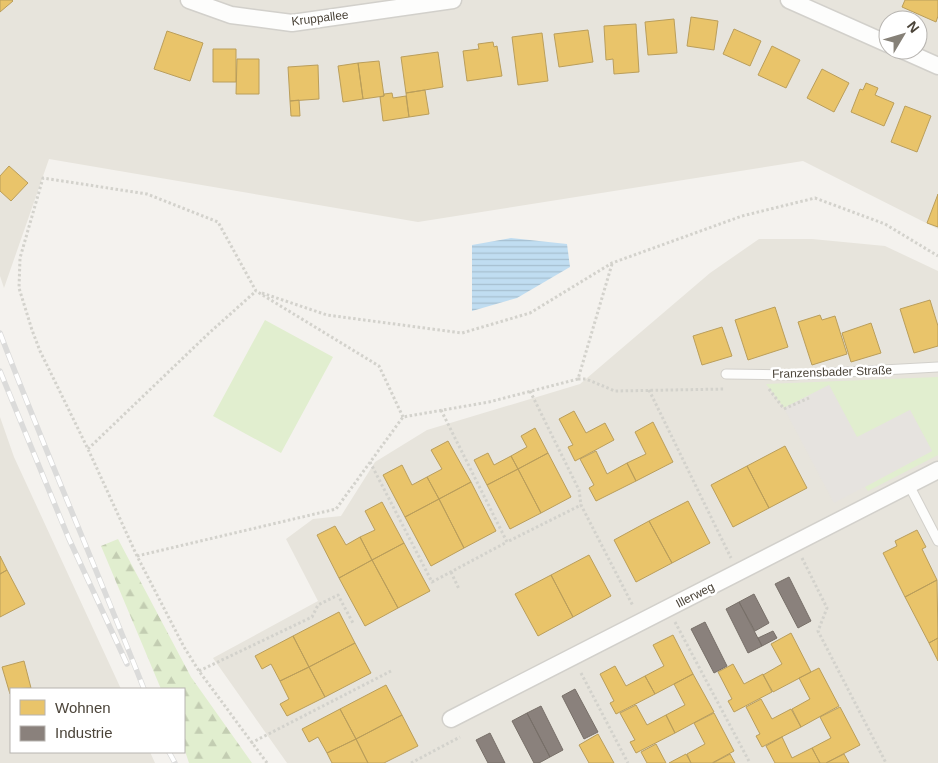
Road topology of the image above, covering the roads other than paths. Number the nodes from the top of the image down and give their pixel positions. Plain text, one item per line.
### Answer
1 (189, 0) edge
2 (453, 0) edge
3 (789, 0) edge
4 (878, 40) edge
5 (924, 60) edge
6 (938, 66) edge
7 (938, 367) edge
8 (726, 374) dead end
9 (938, 470) edge
10 (909, 485) junction
11 (938, 541) edge
12 (451, 719) dead end

1 - 2 street, Kruppallee
3 - 4 street
5 - 6 street
7 - 8 lane, Franzensbader Straße
9 - 10 street, Illerweg
10 - 11 lane
10 - 12 street, Illerweg

